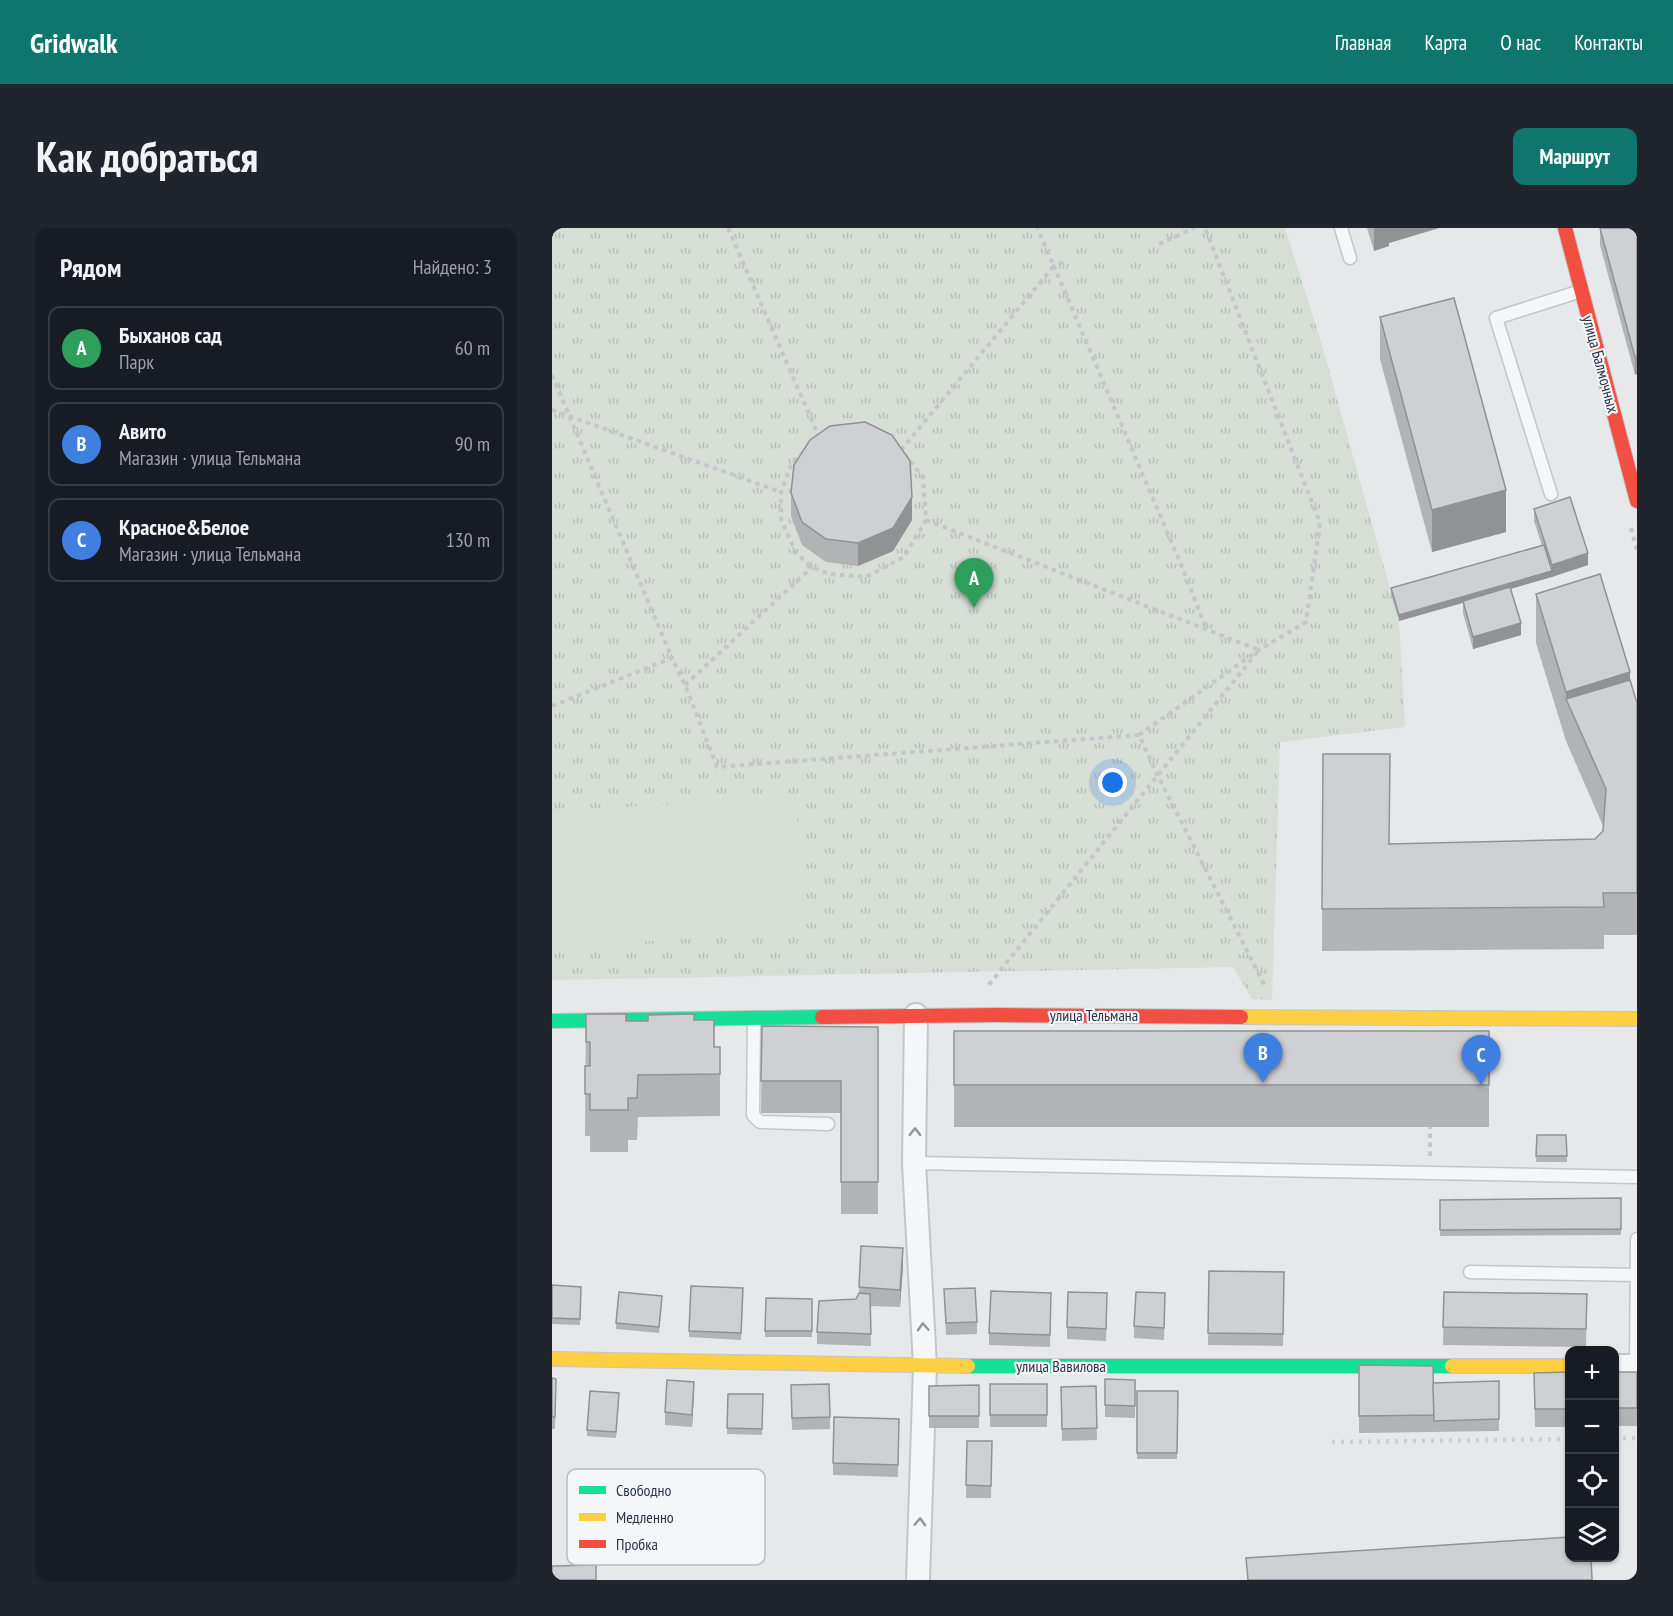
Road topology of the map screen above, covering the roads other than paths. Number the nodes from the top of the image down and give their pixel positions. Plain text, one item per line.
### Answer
1 (1341, 228) edge
2 (1565, 228) edge
3 (1350, 258) dead end
4 (1582, 291) junction
5 (1551, 494) dead end
6 (1637, 501) edge
7 (916, 1015) junction
8 (754, 1018) junction
9 (1637, 1020) edge
10 (552, 1021) edge
11 (828, 1124) dead end
12 (914, 1163) junction
13 (1637, 1177) edge
14 (1637, 1239) edge
15 (1470, 1272) dead end
16 (1637, 1275) edge
17 (552, 1359) edge
18 (925, 1366) junction
19 (1565, 1366) edge
20 (1629, 1366) edge
21 (918, 1580) edge

1 - 3 lane
2 - 4 street, улица Балмочных
4 - 5 lane
4 - 6 street, улица Балмочных
7 - 8 street, улица Тельмана
7 - 9 street, улица Тельмана
12 -> 7 street
8 - 10 street, улица Тельмана
8 - 11 lane
12 - 13 lane
18 -> 12 street
14 - 16 lane
15 - 16 lane
16 - 20 lane
17 - 18 street, улица Вавилова
18 - 19 street, улица Вавилова
21 -> 18 street

